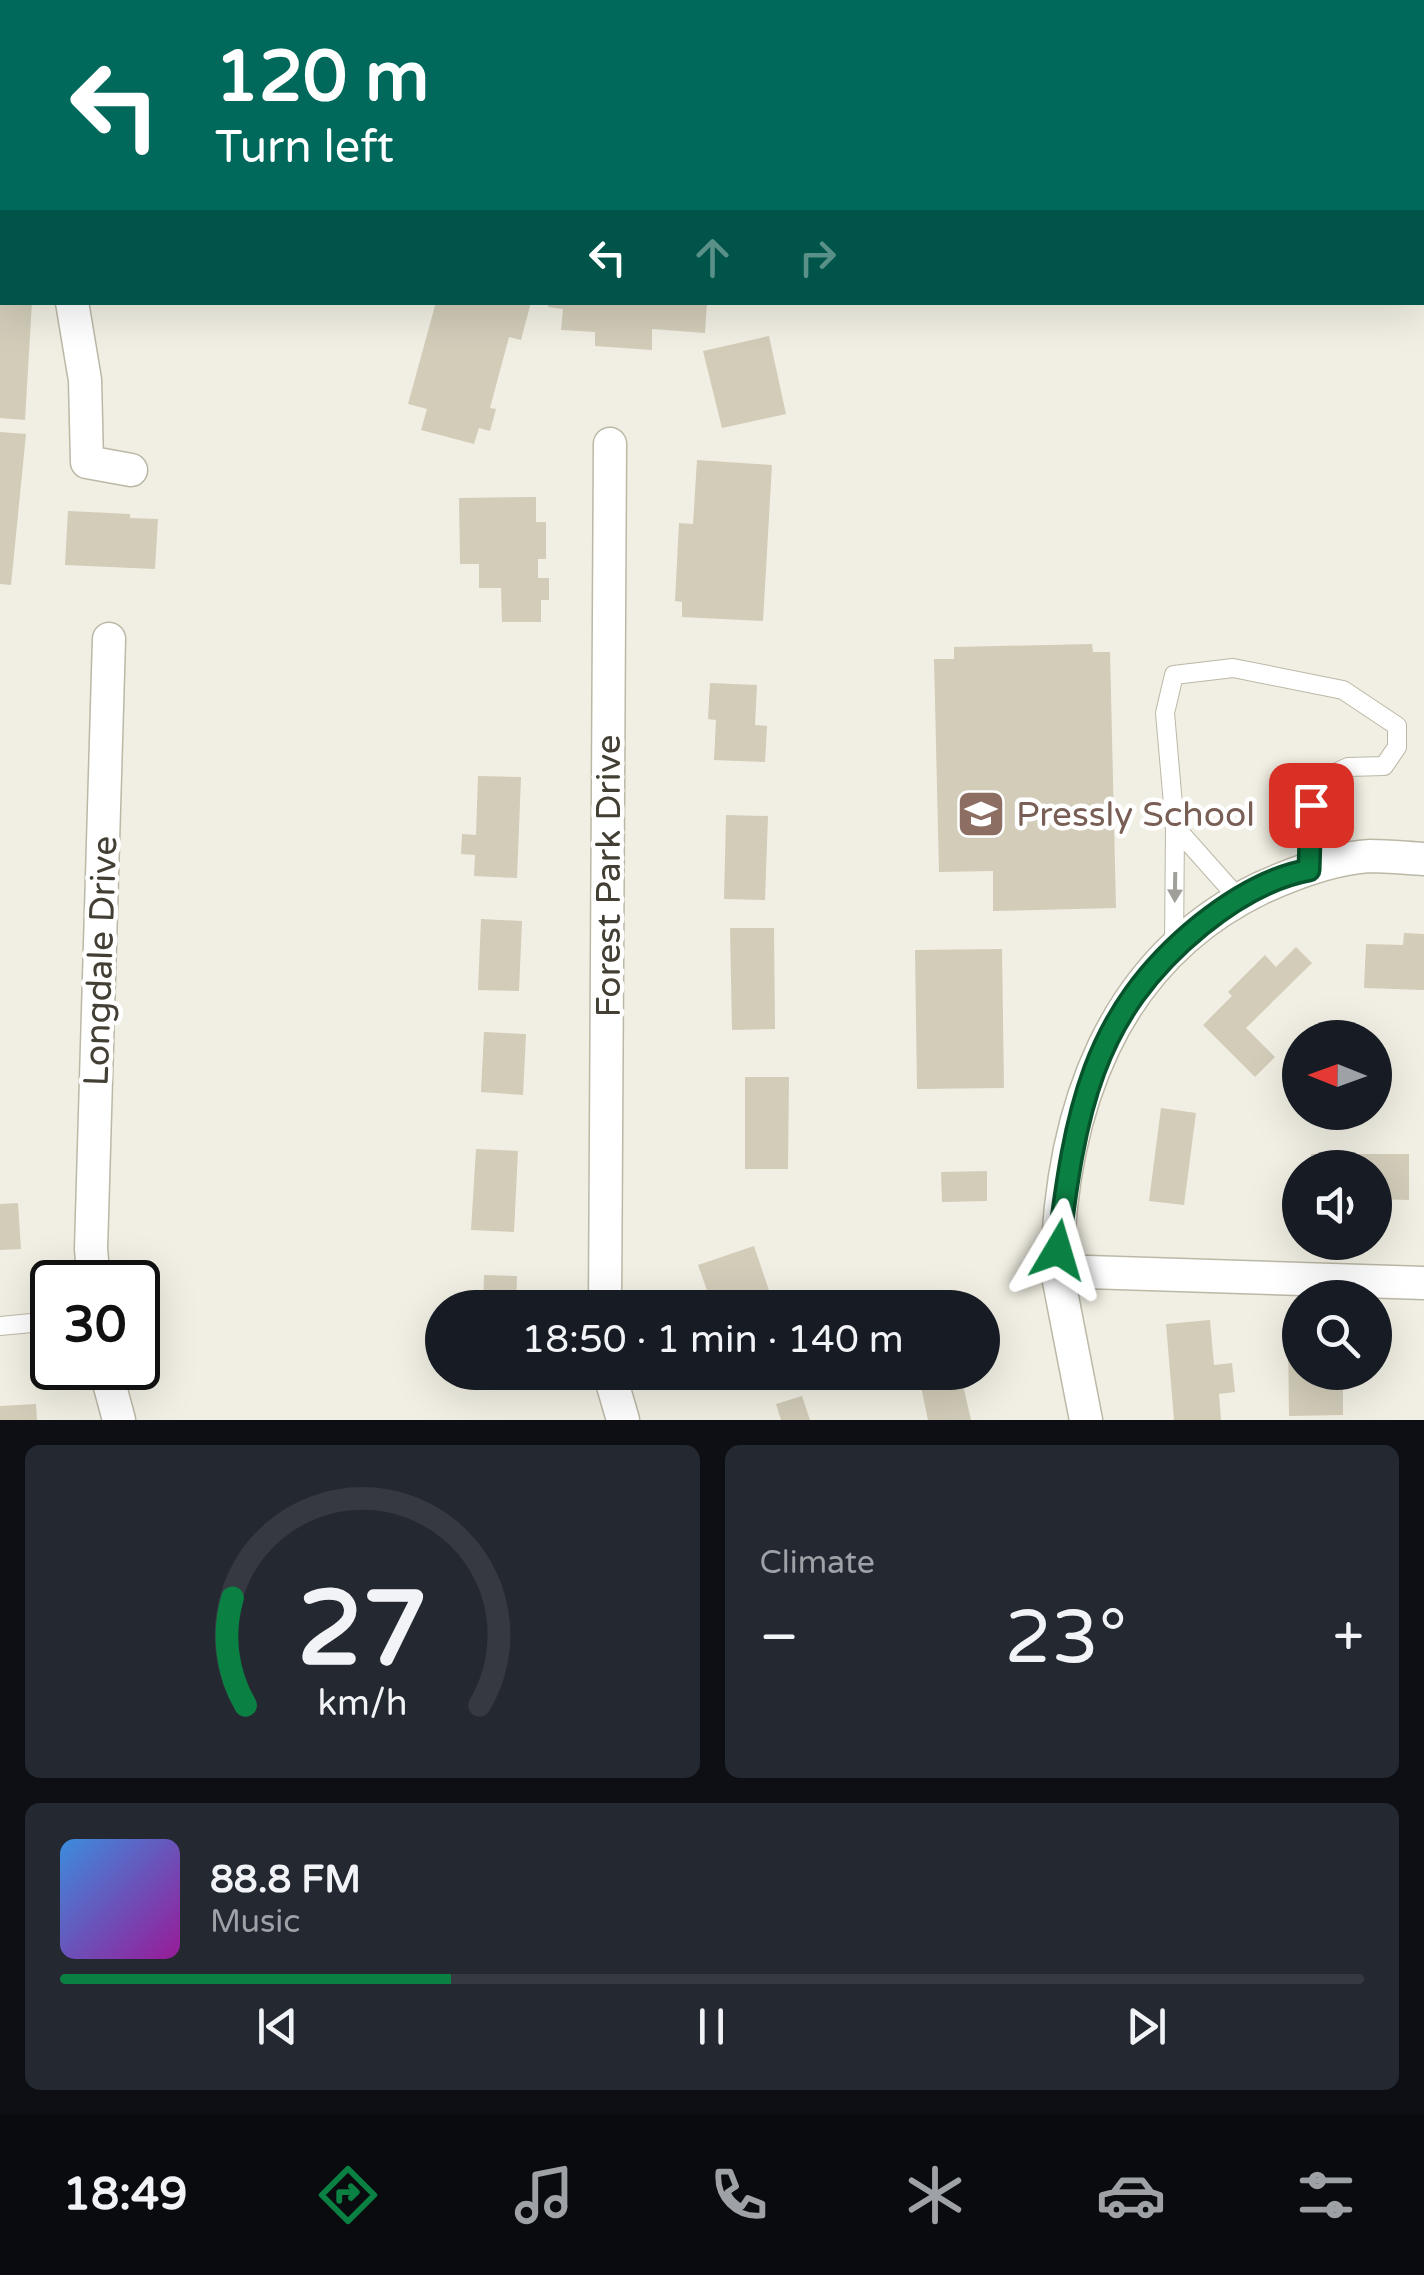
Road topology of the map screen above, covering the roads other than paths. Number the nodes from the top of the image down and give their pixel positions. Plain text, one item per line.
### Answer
1 (72, 305) edge
2 (610, 444) dead end
3 (131, 470) dead end
4 (109, 639) dead end
5 (1175, 828) junction
6 (1424, 860) edge
7 (1309, 870) junction
8 (1239, 899) junction
9 (1174, 947) junction
10 (92, 1260) edge
11 (1057, 1271) junction
12 (1424, 1283) edge
13 (605, 1290) edge
14 (30, 1323) edge
15 (0, 1326) edge
16 (111, 1390) edge
17 (614, 1390) edge
18 (119, 1420) edge
19 (623, 1420) edge
20 (1086, 1420) edge

1 - 3 street
2 - 13 street, Forest Park Drive
4 - 10 street, Longdale Drive
5 - 7 lane
5 - 8 lane
5 -> 9 lane
6 - 7 street
7 - 8 street
8 - 9 street
9 - 11 street
11 - 12 street
11 - 20 street
14 - 15 lane
16 - 18 street
17 - 19 street

